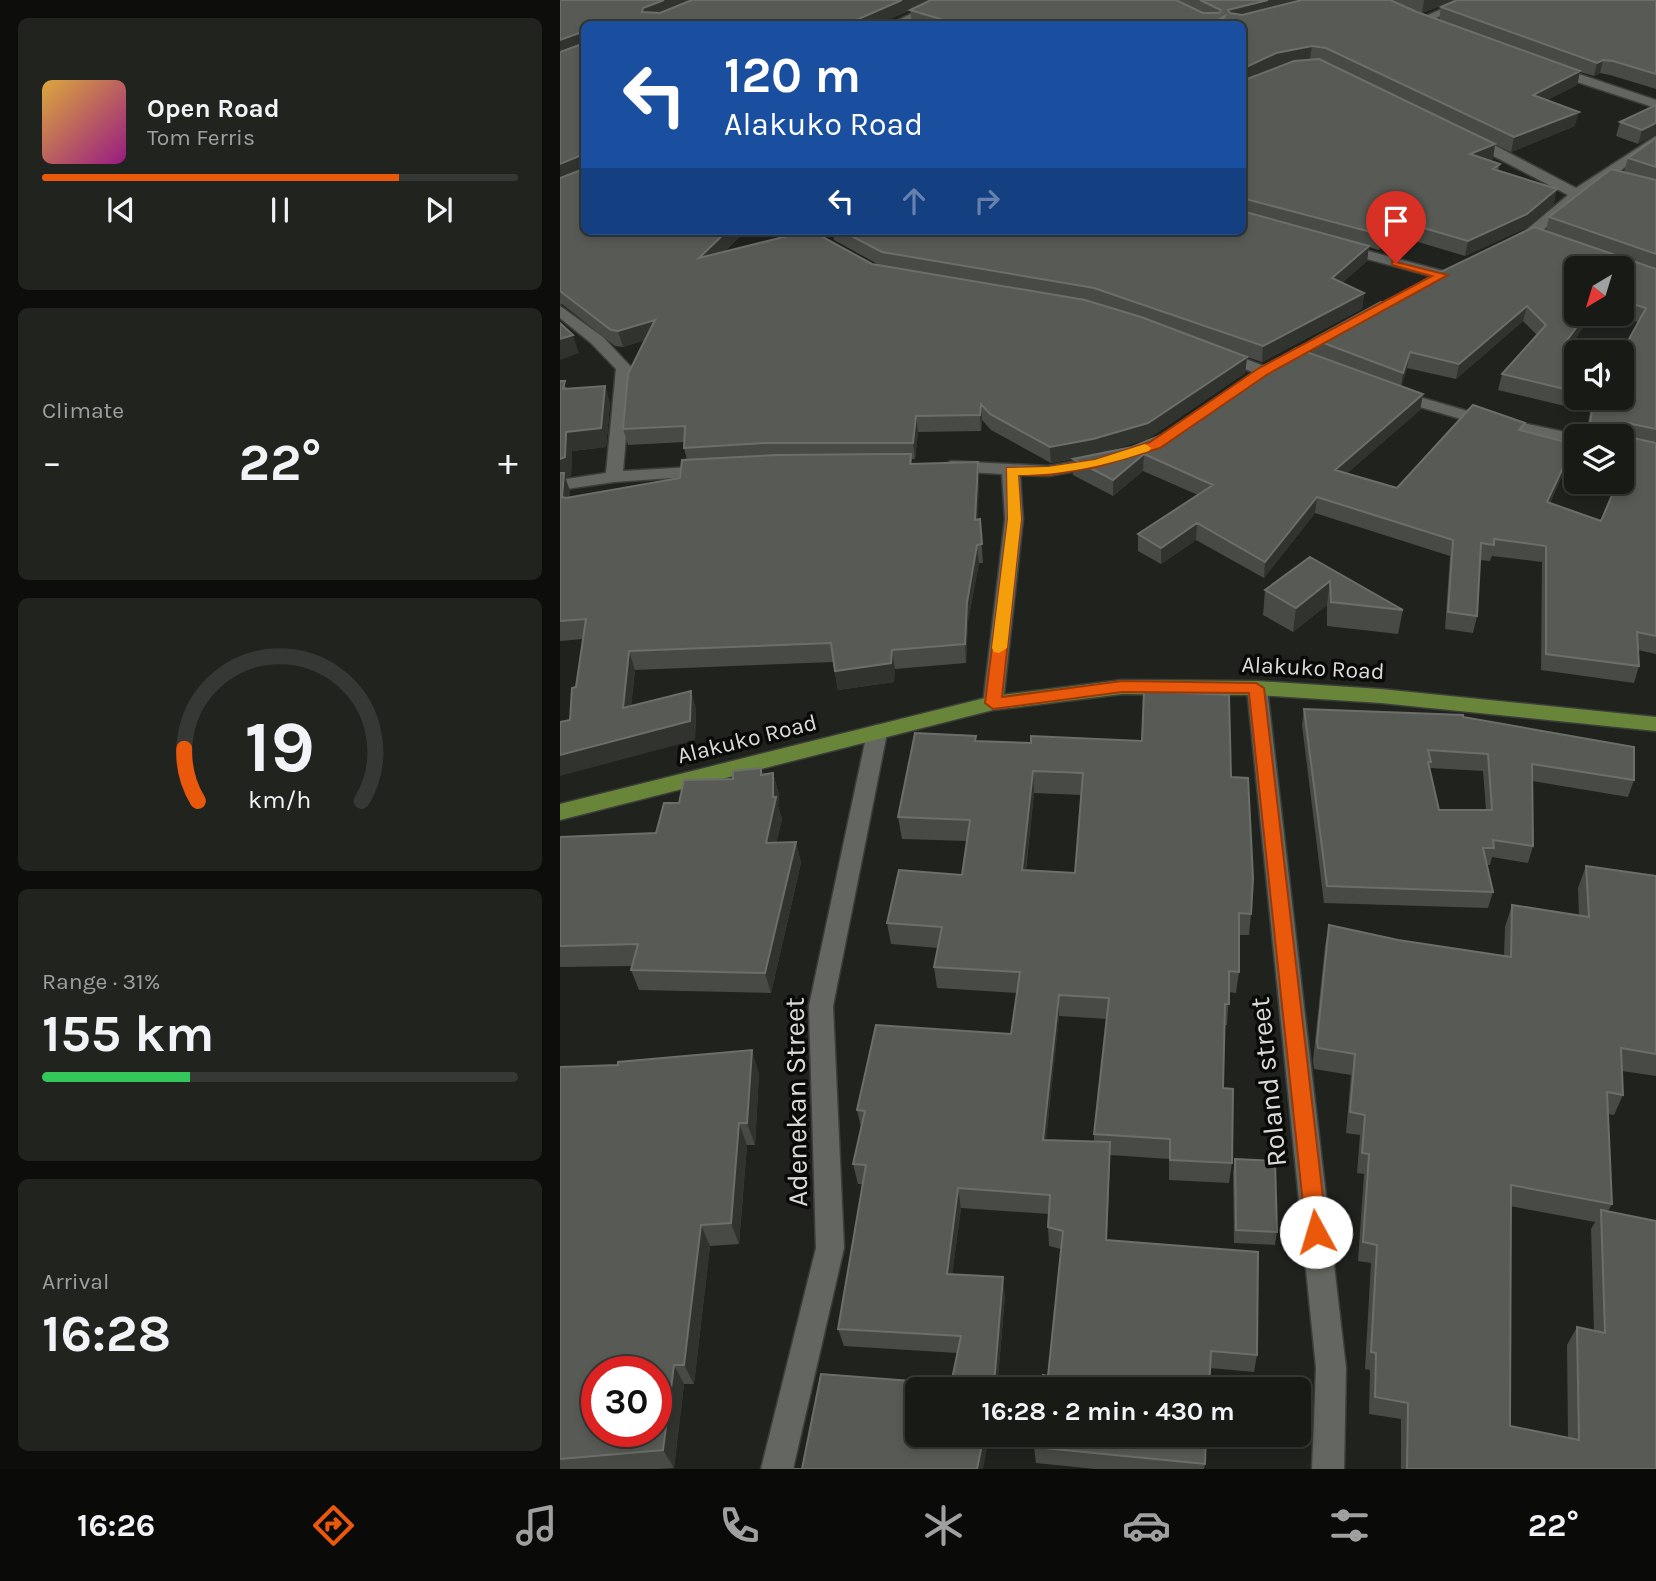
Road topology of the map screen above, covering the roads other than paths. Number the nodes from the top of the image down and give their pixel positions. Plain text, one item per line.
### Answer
1 (948, 0) edge
2 (1473, 0) edge
3 (902, 21) edge
4 (1443, 30) edge
5 (1544, 67) edge
6 (1656, 104) edge
7 (1461, 134) edge
8 (1656, 140) edge
9 (1639, 152) junction
10 (1656, 157) edge
11 (1577, 194) junction
12 (1327, 244) edge
13 (1492, 252) edge
14 (560, 311) edge
15 (1344, 329) edge
16 (1199, 346) edge
17 (1242, 386) edge
18 (1385, 391) edge
19 (1564, 435) edge
20 (1120, 456) edge
21 (934, 466) edge
22 (730, 469) edge
23 (1012, 471) junction
24 (614, 477) junction
25 (560, 485) edge
26 (1256, 688) junction
27 (993, 703) junction
28 (1656, 724) edge
29 (877, 733) junction
30 (560, 813) edge
31 (777, 1469) edge
32 (1328, 1469) edge

1 - 3 street
2 - 4 street
5 - 6 street
7 - 11 street
8 - 9 street
9 - 10 street
9 - 11 street
11 - 13 street
12 - 15 street
14 - 24 street
16 - 17 street
18 - 19 street
20 - 23 street
21 - 23 street
22 - 24 street
23 - 27 street
24 - 25 street
26 - 27 main road, Alakuko Road
26 - 28 main road, Alakuko Road
26 - 32 street, Roland street
27 - 29 main road, Alakuko Road
29 - 30 main road, Alakuko Road
29 - 31 street, Adenekan Street

